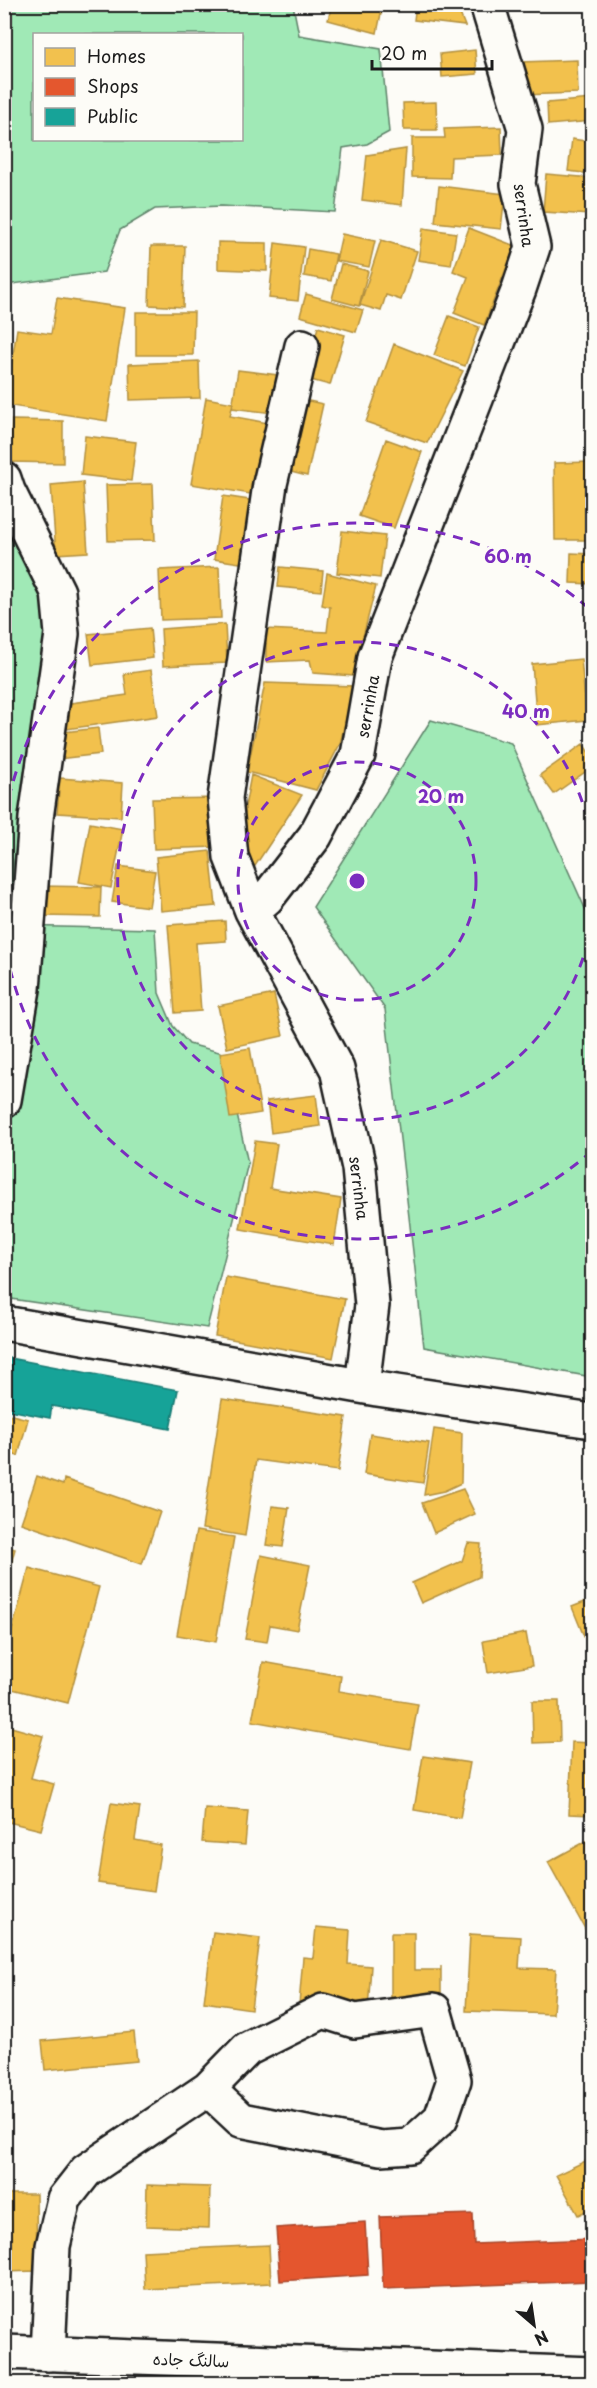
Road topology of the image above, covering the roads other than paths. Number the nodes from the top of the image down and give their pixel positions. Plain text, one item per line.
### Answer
1 (487, 4) edge
2 (302, 346) dead end
3 (4, 479) edge
4 (252, 911) junction
5 (4, 1100) edge
6 (4, 1323) edge
7 (362, 1386) junction
8 (592, 1421) edge
9 (208, 2089) junction
10 (4, 2352) edge
11 (48, 2354) junction
12 (592, 2374) edge

1 - 4 main road, serrinha
2 - 4 main road
3 - 5 main road
4 - 7 main road, serrinha
6 - 7 main road
7 - 8 main road
9 - 9 main road
9 - 11 main road
10 - 11 main road, سالنگ جاده
11 - 12 main road, سالنگ جاده

